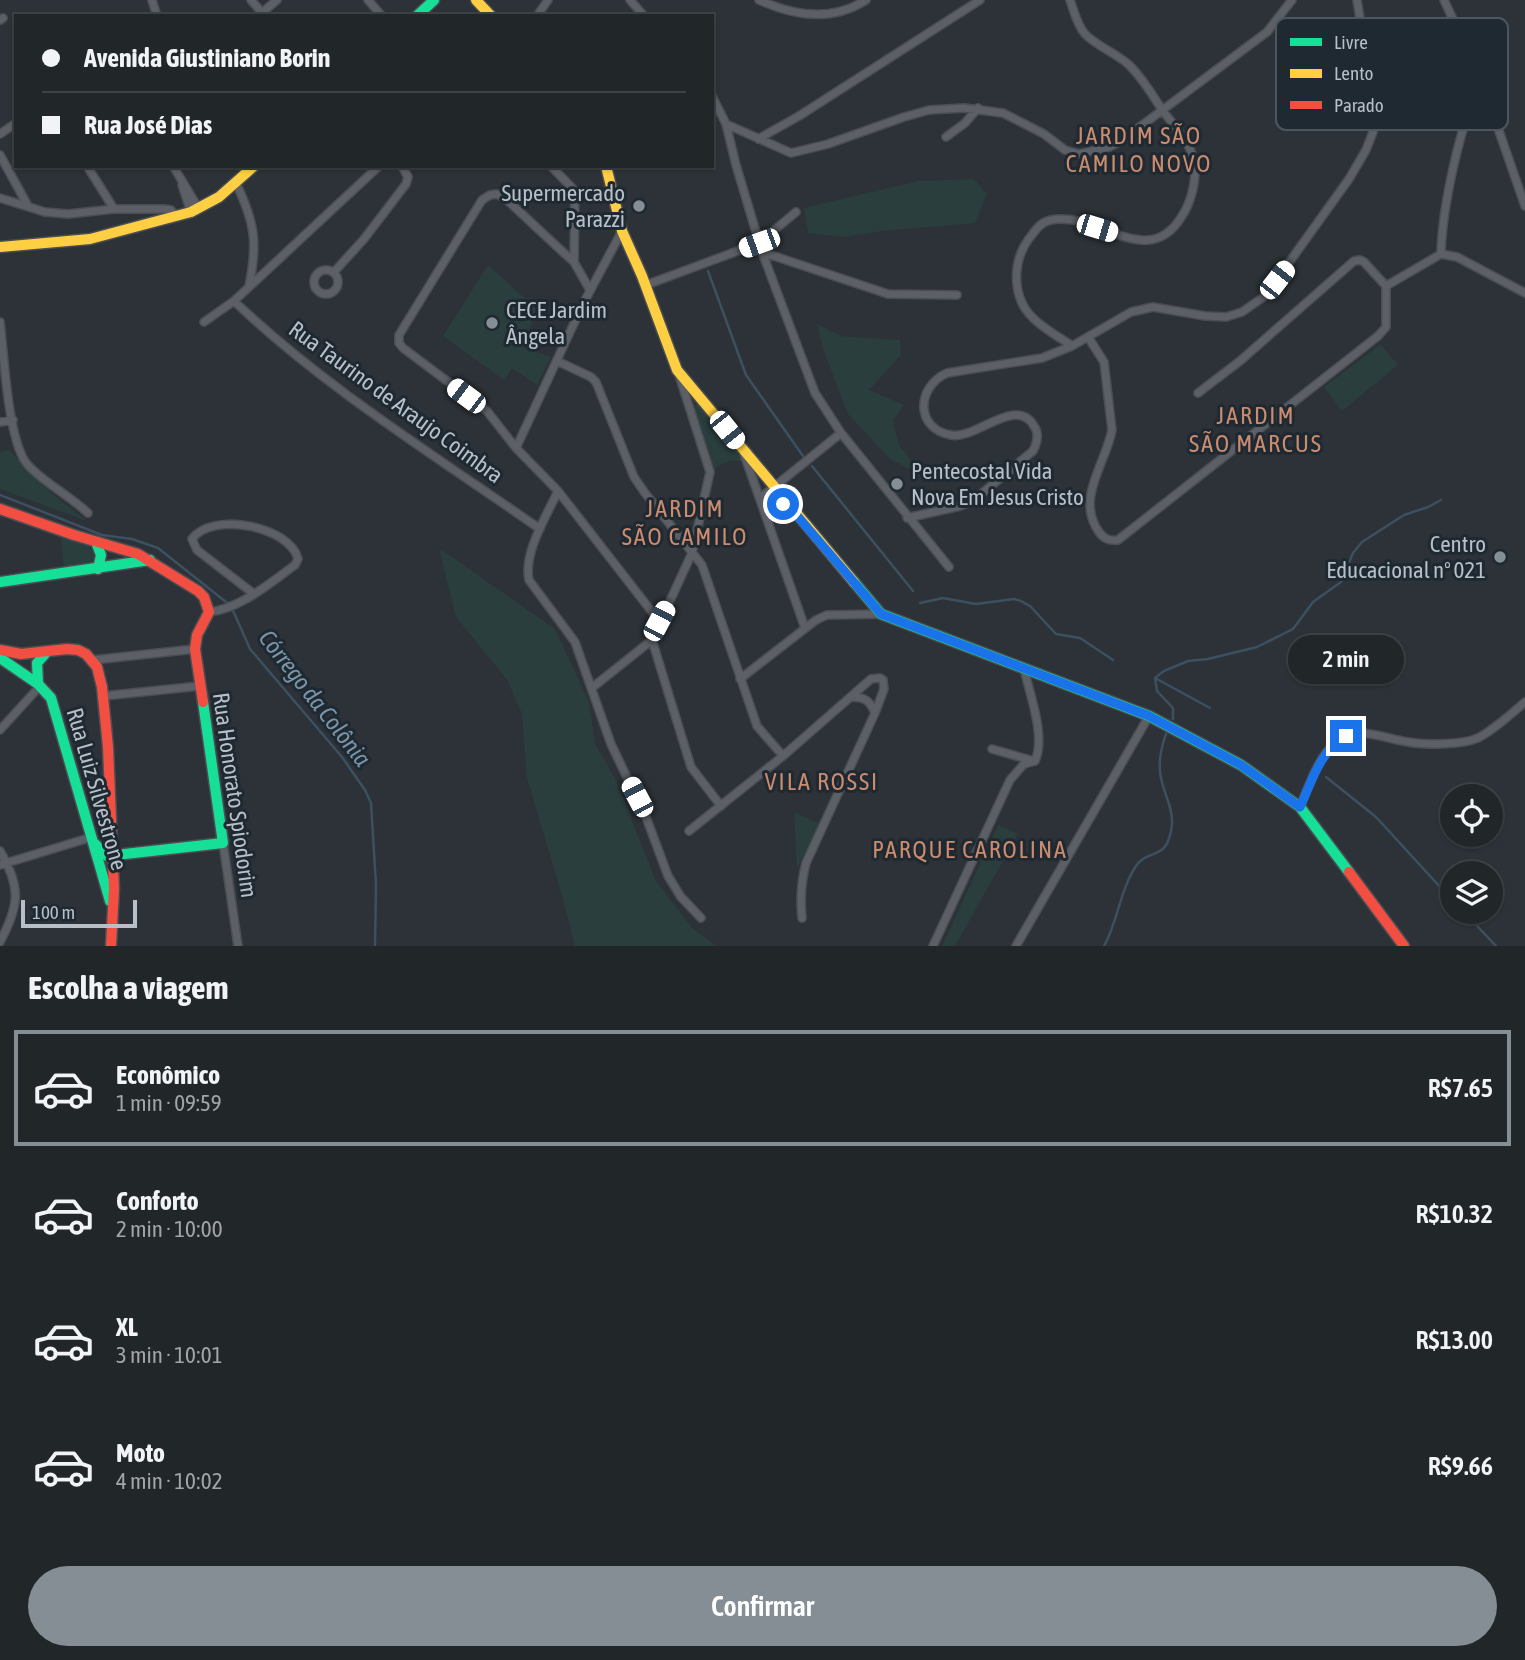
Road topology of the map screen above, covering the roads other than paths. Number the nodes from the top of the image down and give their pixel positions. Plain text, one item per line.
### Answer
1 (276, 0) edge
2 (368, 0) edge
3 (434, 0) edge
4 (476, 0) edge
5 (630, 0) edge
6 (759, 0) edge
7 (866, 0) edge
8 (980, 0) edge
9 (1070, 0) edge
10 (1292, 0) edge
11 (1357, 0) edge
12 (1444, 0) edge
13 (262, 14) edge
14 (380, 14) edge
15 (419, 14) edge
16 (489, 14) edge
17 (642, 14) edge
18 (1278, 18) edge
19 (1360, 18) edge
20 (1452, 18) edge
21 (1276, 20) edge
22 (714, 100) edge
23 (978, 108) junction
24 (1163, 110) junction
25 (726, 124) junction
26 (1373, 130) edge
27 (1463, 130) edge
28 (1499, 130) edge
29 (946, 137) dead end
30 (758, 139) junction
31 (0, 155) edge
32 (88, 168) edge
33 (174, 168) edge
34 (252, 168) edge
35 (377, 168) edge
36 (403, 168) edge
37 (553, 168) edge
38 (606, 168) edge
39 (236, 183) junction
40 (0, 198) edge
41 (28, 206) junction
42 (1525, 206) edge
43 (114, 209) junction
44 (195, 210) junction
45 (796, 212) dead end
46 (176, 217) junction
47 (622, 232) junction
48 (759, 243) junction
49 (0, 247) edge
50 (762, 252) junction
51 (1441, 254) junction
52 (574, 262) junction
53 (334, 272) dead end
54 (646, 285) junction
55 (1386, 286) junction
56 (248, 287) junction
57 (590, 290) junction
58 (1525, 293) edge
59 (957, 295) dead end
60 (234, 301) junction
61 (0, 322) edge
62 (204, 322) dead end
63 (1088, 337) junction
64 (1072, 346) junction
65 (2, 351) edge
66 (557, 361) junction
67 (677, 370) junction
68 (696, 392) junction
69 (1198, 393) dead end
70 (687, 403) junction
71 (13, 420) junction
72 (0, 422) edge
73 (841, 433) junction
74 (516, 448) junction
75 (743, 450) junction
76 (775, 489) junction
77 (558, 491) junction
78 (761, 502) junction
79 (788, 505) junction
80 (0, 509) edge
81 (88, 513) dead end
82 (907, 518) junction
83 (767, 519) junction
84 (540, 529) junction
85 (96, 542) junction
86 (692, 553) junction
87 (151, 560) junction
88 (949, 567) dead end
89 (98, 569) junction
90 (0, 582) edge
91 (254, 594) junction
92 (215, 612) junction
93 (881, 614) junction
94 (659, 621) junction
95 (805, 628) junction
96 (652, 640) junction
97 (195, 649) junction
98 (0, 650) edge
99 (48, 653) junction
100 (0, 658) edge
101 (93, 660) junction
102 (1024, 669) junction
103 (740, 679) junction
104 (39, 685) junction
105 (200, 686) junction
106 (593, 687) junction
107 (103, 696) junction
108 (852, 697) junction
109 (1525, 702) edge
110 (875, 713) junction
111 (1149, 716) junction
112 (0, 730) edge
113 (992, 748) dead end
114 (783, 756) junction
115 (1035, 761) junction
116 (721, 806) junction
117 (1300, 807) junction
118 (690, 831) dead end
119 (92, 839) junction
120 (223, 843) junction
121 (0, 851) edge
122 (112, 856) junction
123 (4, 864) edge
124 (112, 909) junction
125 (701, 918) dead end
126 (802, 918) dead end
127 (0, 942) edge
128 (111, 946) edge
129 (238, 946) edge
130 (933, 946) edge
131 (1016, 946) edge
132 (1404, 946) edge

1 - 13 street
2 - 14 street
3 - 15 main road
4 - 16 main road
5 - 17 street
6 - 7 street
8 - 30 street
9 - 24 street
10 - 18 street
11 - 19 street
12 - 20 street
21 - 24 street
22 - 25 street
23 - 24 street
23 - 29 street
23 - 30 street
24 - 64 street
25 - 30 street
25 - 48 street
26 - 63 street
27 - 51 street
28 - 42 street
31 - 41 street
32 - 43 street
33 - 44 street
34 - 39 main road
35 - 56 street
36 - 53 street
37 - 52 street
38 - 47 main road
39 - 44 main road
39 - 56 street
40 - 41 street
41 - 43 street
43 - 46 street
44 - 46 main road
45 - 48 street
46 - 49 main road
47 - 54 main road
47 - 57 street
48 - 50 street
48 - 54 street
50 - 59 street
50 - 73 street
51 - 55 street
51 - 58 street
52 - 57 street
52 - 74 street
54 - 67 main road
55 - 63 street
55 - 69 street
56 - 60 street
57 - 66 street
60 - 62 street
60 - 84 street, Rua Taurino de Araujo Coimbra
61 - 65 street
63 - 64 street
64 - 82 street
65 - 71 street
66 - 74 street
66 - 86 street
67 - 68 main road
67 - 70 street
68 - 70 street
68 - 75 main road
70 - 86 street
71 - 72 street
71 - 81 street
73 - 76 street
73 - 82 street
74 - 77 street
75 - 76 main road
75 - 78 street
76 - 78 street
76 - 79 main road
77 - 84 street
77 - 94 street
78 - 83 street
79 - 83 street
79 - 93 main road
80 - 85 main road
82 - 88 street
83 - 95 street
84 - 106 street
85 - 87 main road
85 - 89 main road
86 - 94 street
86 - 103 street
87 - 89 main road
87 - 92 main road
89 - 90 main road
91 - 91 street
91 - 92 street
92 - 97 main road
93 - 95 street
93 - 102 main road
94 - 96 street
95 - 103 street
96 - 106 street
96 - 116 street
97 - 101 street
97 - 105 main road, Rua Honorato Spiodorim
98 - 99 main road
99 - 101 main road
99 - 104 main road
100 - 104 main road
101 - 107 main road
102 - 111 main road
102 - 115 street
103 - 114 street
104 - 112 street
104 - 119 main road, Rua Luiz Silvestrone
105 - 107 street
105 - 120 main road, Rua Honorato Spiodorim
106 - 125 street
107 - 122 main road
108 - 110 street
108 - 110 street
108 - 114 street
109 - 117 street
110 - 126 street
111 - 117 main road
111 - 131 street
113 - 115 street
114 - 116 street
115 - 130 street
116 - 118 street
117 - 132 main road
119 - 122 main road
119 - 123 street
119 - 124 main road, Rua Luiz Silvestrone
120 - 122 main road
120 - 129 street, Rua Honorato Spiodorim
121 - 123 street
122 - 124 main road
123 - 127 street
124 - 128 main road

